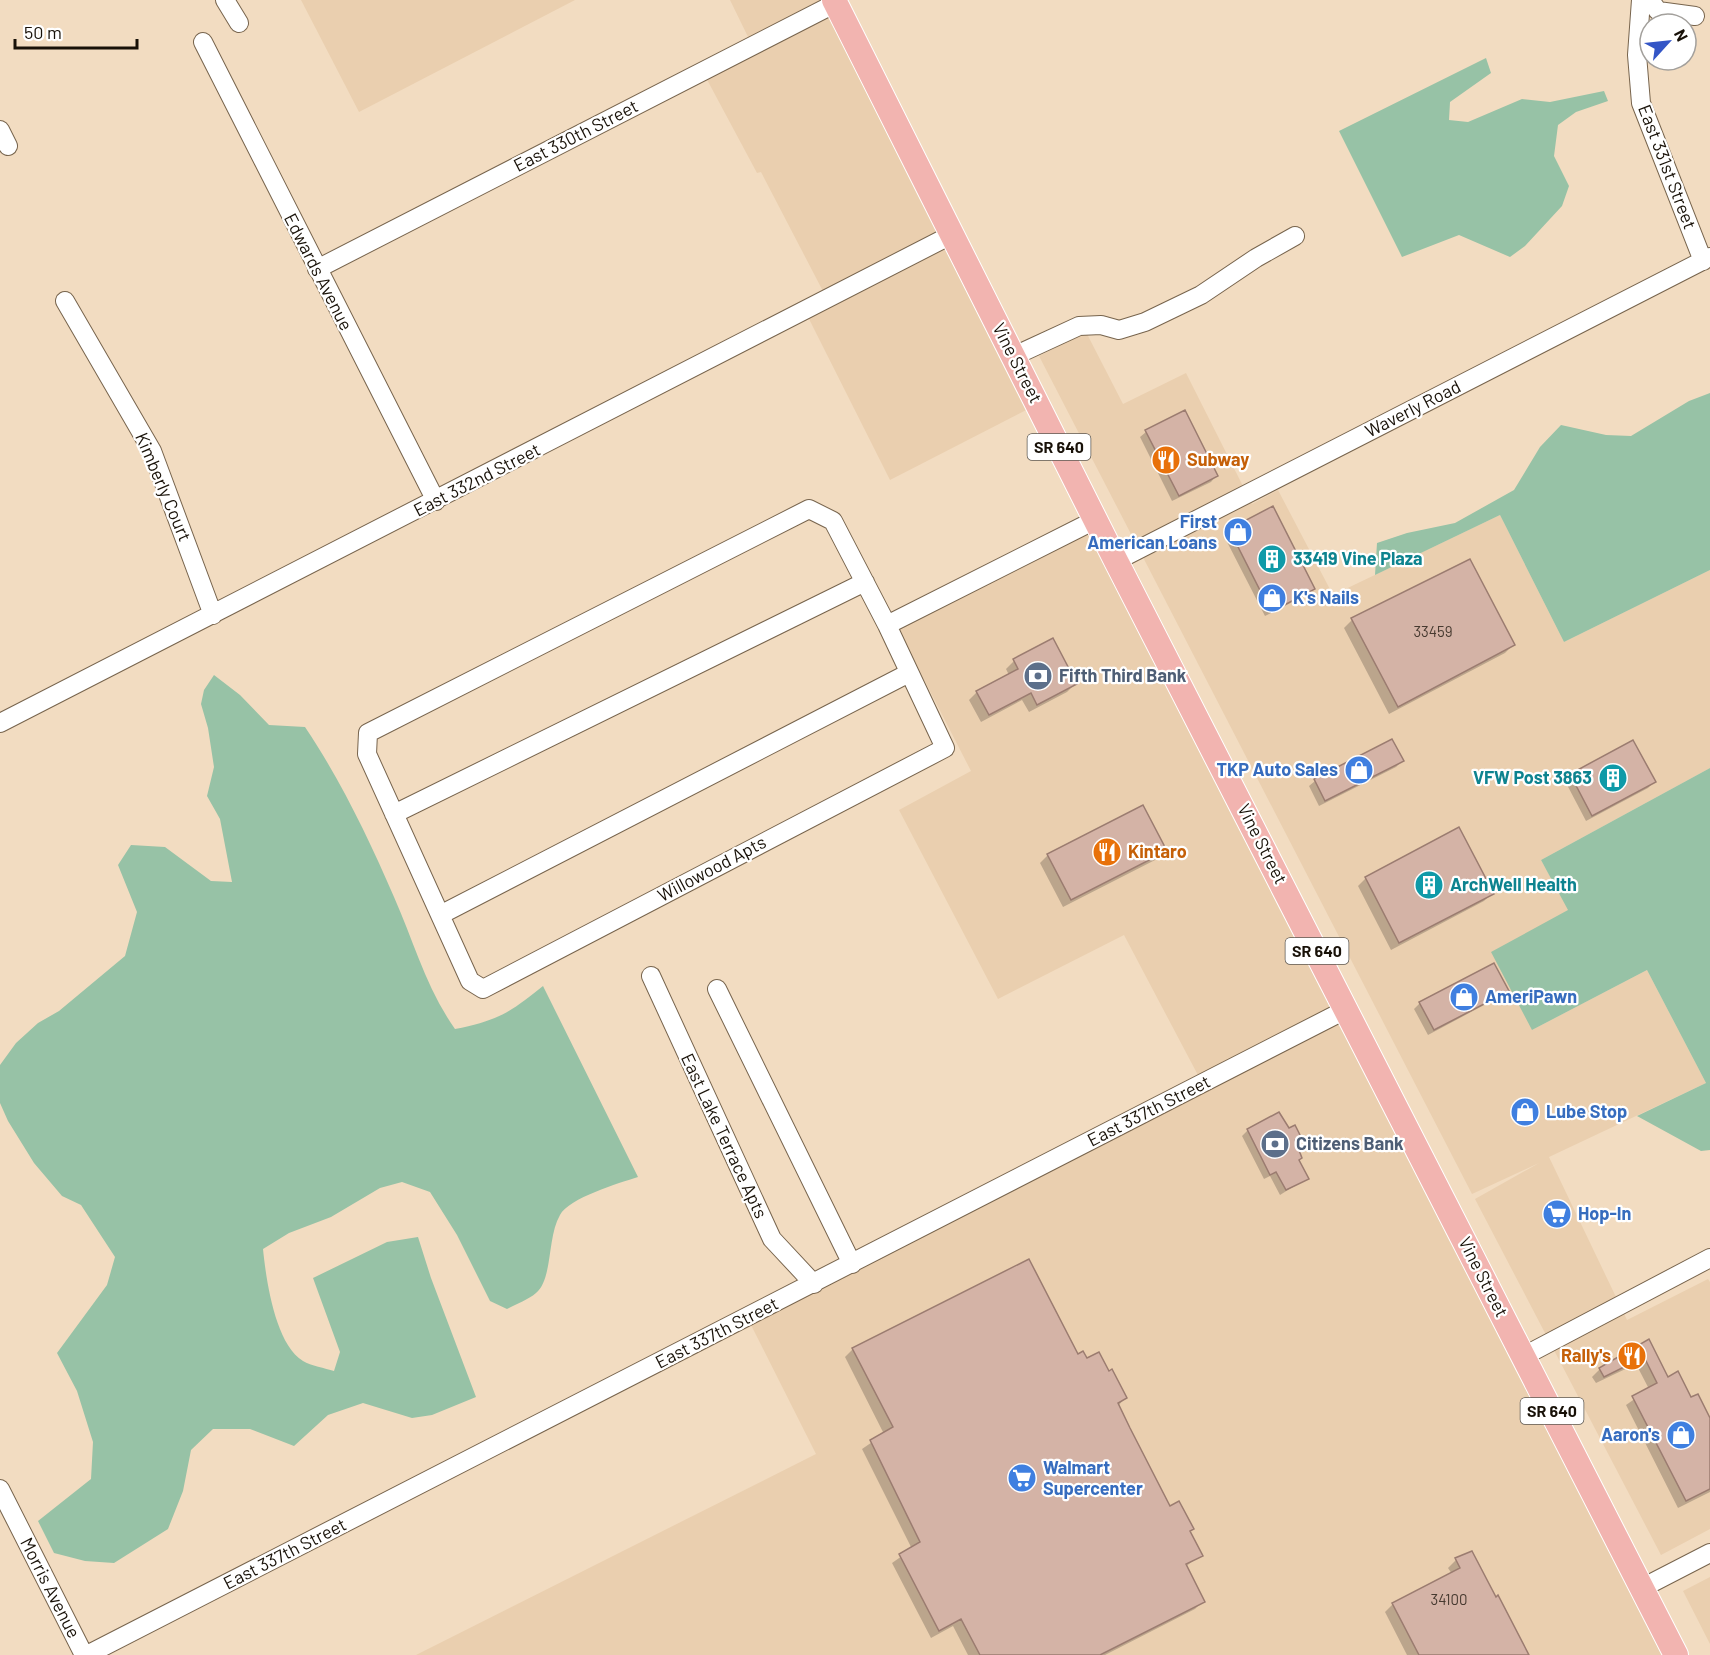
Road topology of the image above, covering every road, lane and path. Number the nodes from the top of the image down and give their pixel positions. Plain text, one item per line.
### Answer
1 (225, 0) edge
2 (1650, 0) edge
3 (835, 2) edge
4 (1666, 12) edge
5 (239, 23) dead end
6 (203, 42) dead end
7 (1642, 72) edge
8 (953, 234) junction
9 (1294, 236) dead end
10 (1707, 259) edge
11 (317, 269) junction
12 (65, 301) dead end
13 (1014, 356) junction
14 (436, 501) junction
15 (1095, 520) junction
16 (1116, 561) junction
17 (865, 582) junction
18 (213, 615) junction
19 (887, 625) junction
20 (909, 673) junction
21 (0, 723) edge
22 (394, 814) junction
23 (440, 915) junction
24 (651, 976) dead end
25 (717, 989) dead end
26 (1347, 1010) junction
27 (1710, 1258) edge
28 (852, 1264) junction
29 (814, 1284) junction
30 (1524, 1356) junction
31 (0, 1489) edge
32 (1710, 1553) edge
33 (1642, 1588) junction
34 (86, 1655) edge
35 (1676, 1655) edge

1 - 5 street
2 - 4 street
3 - 8 main road, Vine Street / SR 640
3 - 11 street, East 330th Street
6 - 11 street, Edwards Avenue
7 - 10 street, East 331st Street
8 - 13 main road, Vine Street / SR 640
8 - 14 street, East 332nd Street
9 - 13 street
10 - 16 street, Waverly Road
11 - 14 street, Edwards Avenue
12 - 18 street, Kimberly Court
13 - 15 main road, Vine Street / SR 640
14 - 18 street, East 332nd Street
15 - 16 main road, Vine Street / SR 640
15 - 19 street
16 - 26 main road, Vine Street / SR 640
17 - 19 street, Willowood Apts
17 - 22 street
17 - 22 street, Willowood Apts
18 - 21 street, East 332nd Street
19 - 20 street, Willowood Apts
20 - 23 street
20 - 23 street, Willowood Apts
22 - 23 street, Willowood Apts
24 - 29 street, East Lake Terrace Apts
25 - 28 street
26 - 28 street, East 337th Street
26 - 30 main road, Vine Street / SR 640
27 - 30 street
28 - 29 street, East 337th Street
29 - 34 street, East 337th Street
30 - 33 main road, Vine Street / SR 640
31 - 34 street, Morris Avenue
32 - 33 street
33 - 35 main road, Vine Street / SR 640

